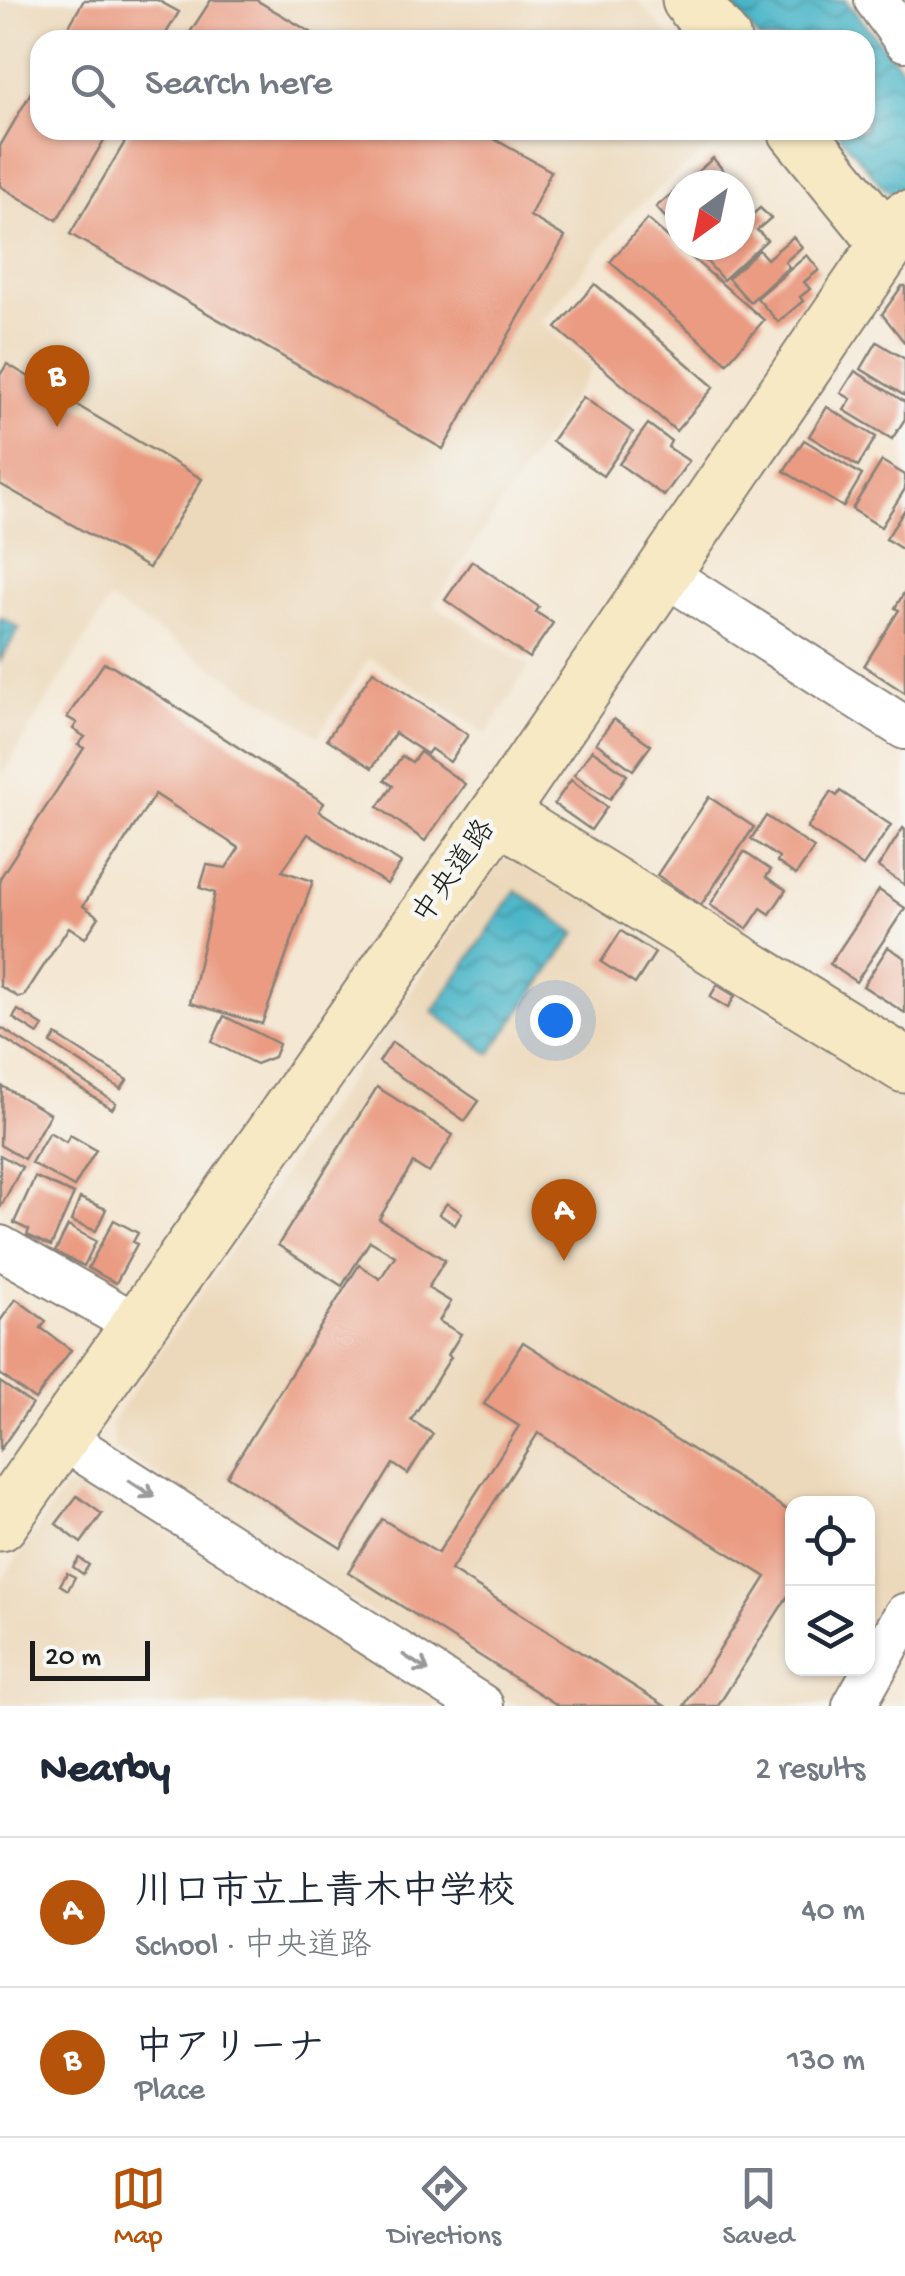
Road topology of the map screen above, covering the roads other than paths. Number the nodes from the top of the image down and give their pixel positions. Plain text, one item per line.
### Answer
1 (690, 0) edge
2 (876, 0) edge
3 (714, 30) edge
4 (905, 40) edge
5 (806, 140) edge
6 (897, 231) edge
7 (662, 574) junction
8 (905, 728) edge
9 (498, 814) junction
10 (905, 1065) edge
11 (0, 1247) edge
12 (137, 1325) junction
13 (60, 1436) junction
14 (0, 1523) edge
15 (905, 1614) edge
16 (482, 1706) edge
17 (854, 1706) edge

1 - 3 main road
2 - 4 street
5 - 6 main road
6 - 7 main road, 中央道路
7 - 8 street
7 - 9 main road, 中央道路
9 - 10 main road
9 - 12 main road, 中央道路
11 - 12 street
12 - 13 main road, 中央道路
13 - 14 main road, 中央道路
13 -> 16 street
15 - 17 street

